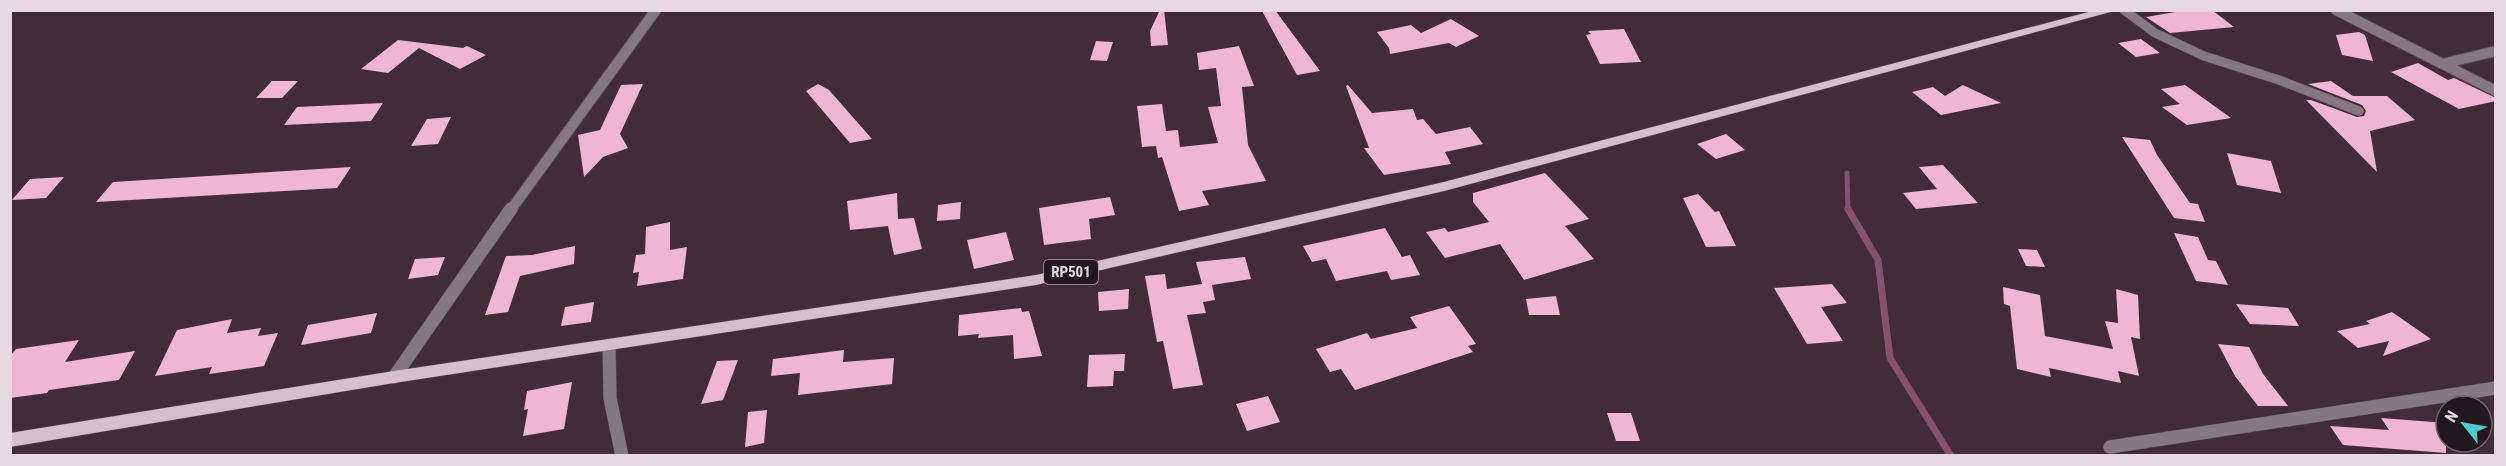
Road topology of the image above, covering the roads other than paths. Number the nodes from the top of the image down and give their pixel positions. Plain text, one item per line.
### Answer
1 (656, 10) edge
2 (2112, 10) edge
3 (2124, 10) edge
4 (2336, 10) edge
5 (2496, 51) edge
6 (2442, 64) junction
7 (2496, 91) edge
8 (2359, 111) dead end
9 (609, 346) junction
10 (394, 377) junction
11 (2496, 388) edge
12 (10, 440) edge
13 (2110, 447) dead end
14 (622, 456) edge

1 - 10 street
2 - 9 main road, RP501
3 - 8 lane
4 - 6 street
5 - 6 street
6 - 7 street
9 - 10 main road, RP501
9 - 14 street
10 - 12 main road, RP501
11 - 13 street

